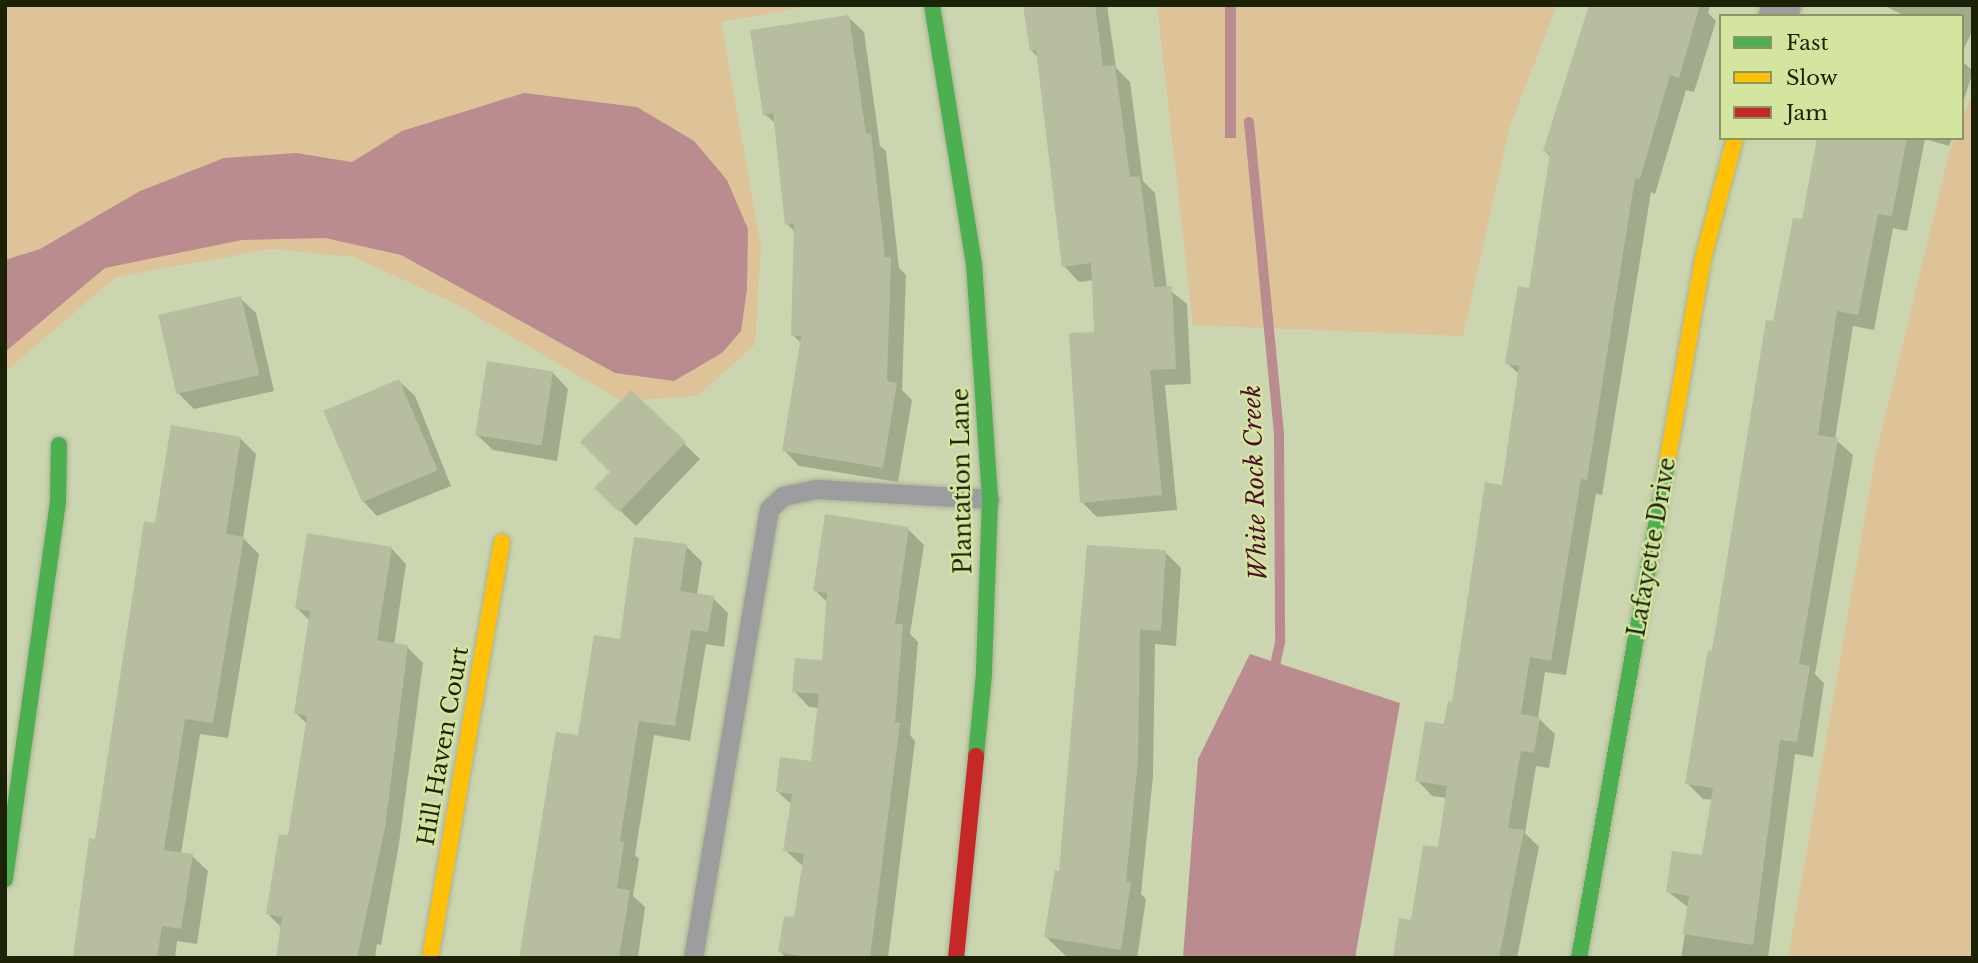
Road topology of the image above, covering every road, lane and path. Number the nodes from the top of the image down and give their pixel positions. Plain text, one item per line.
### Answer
1 (932, 5) edge
2 (1734, 140) edge
3 (60, 445) dead end
4 (990, 499) junction
5 (502, 542) dead end
6 (14, 769) edge
7 (5, 878) edge
8 (430, 958) edge
9 (693, 958) edge
10 (956, 958) edge
11 (1579, 958) edge

1 - 4 street, Plantation Lane
2 - 11 street, Lafayette Drive
3 - 6 street
4 - 9 lane
4 - 10 street, Plantation Lane
5 - 8 street, Hill Haven Court
6 - 7 street

